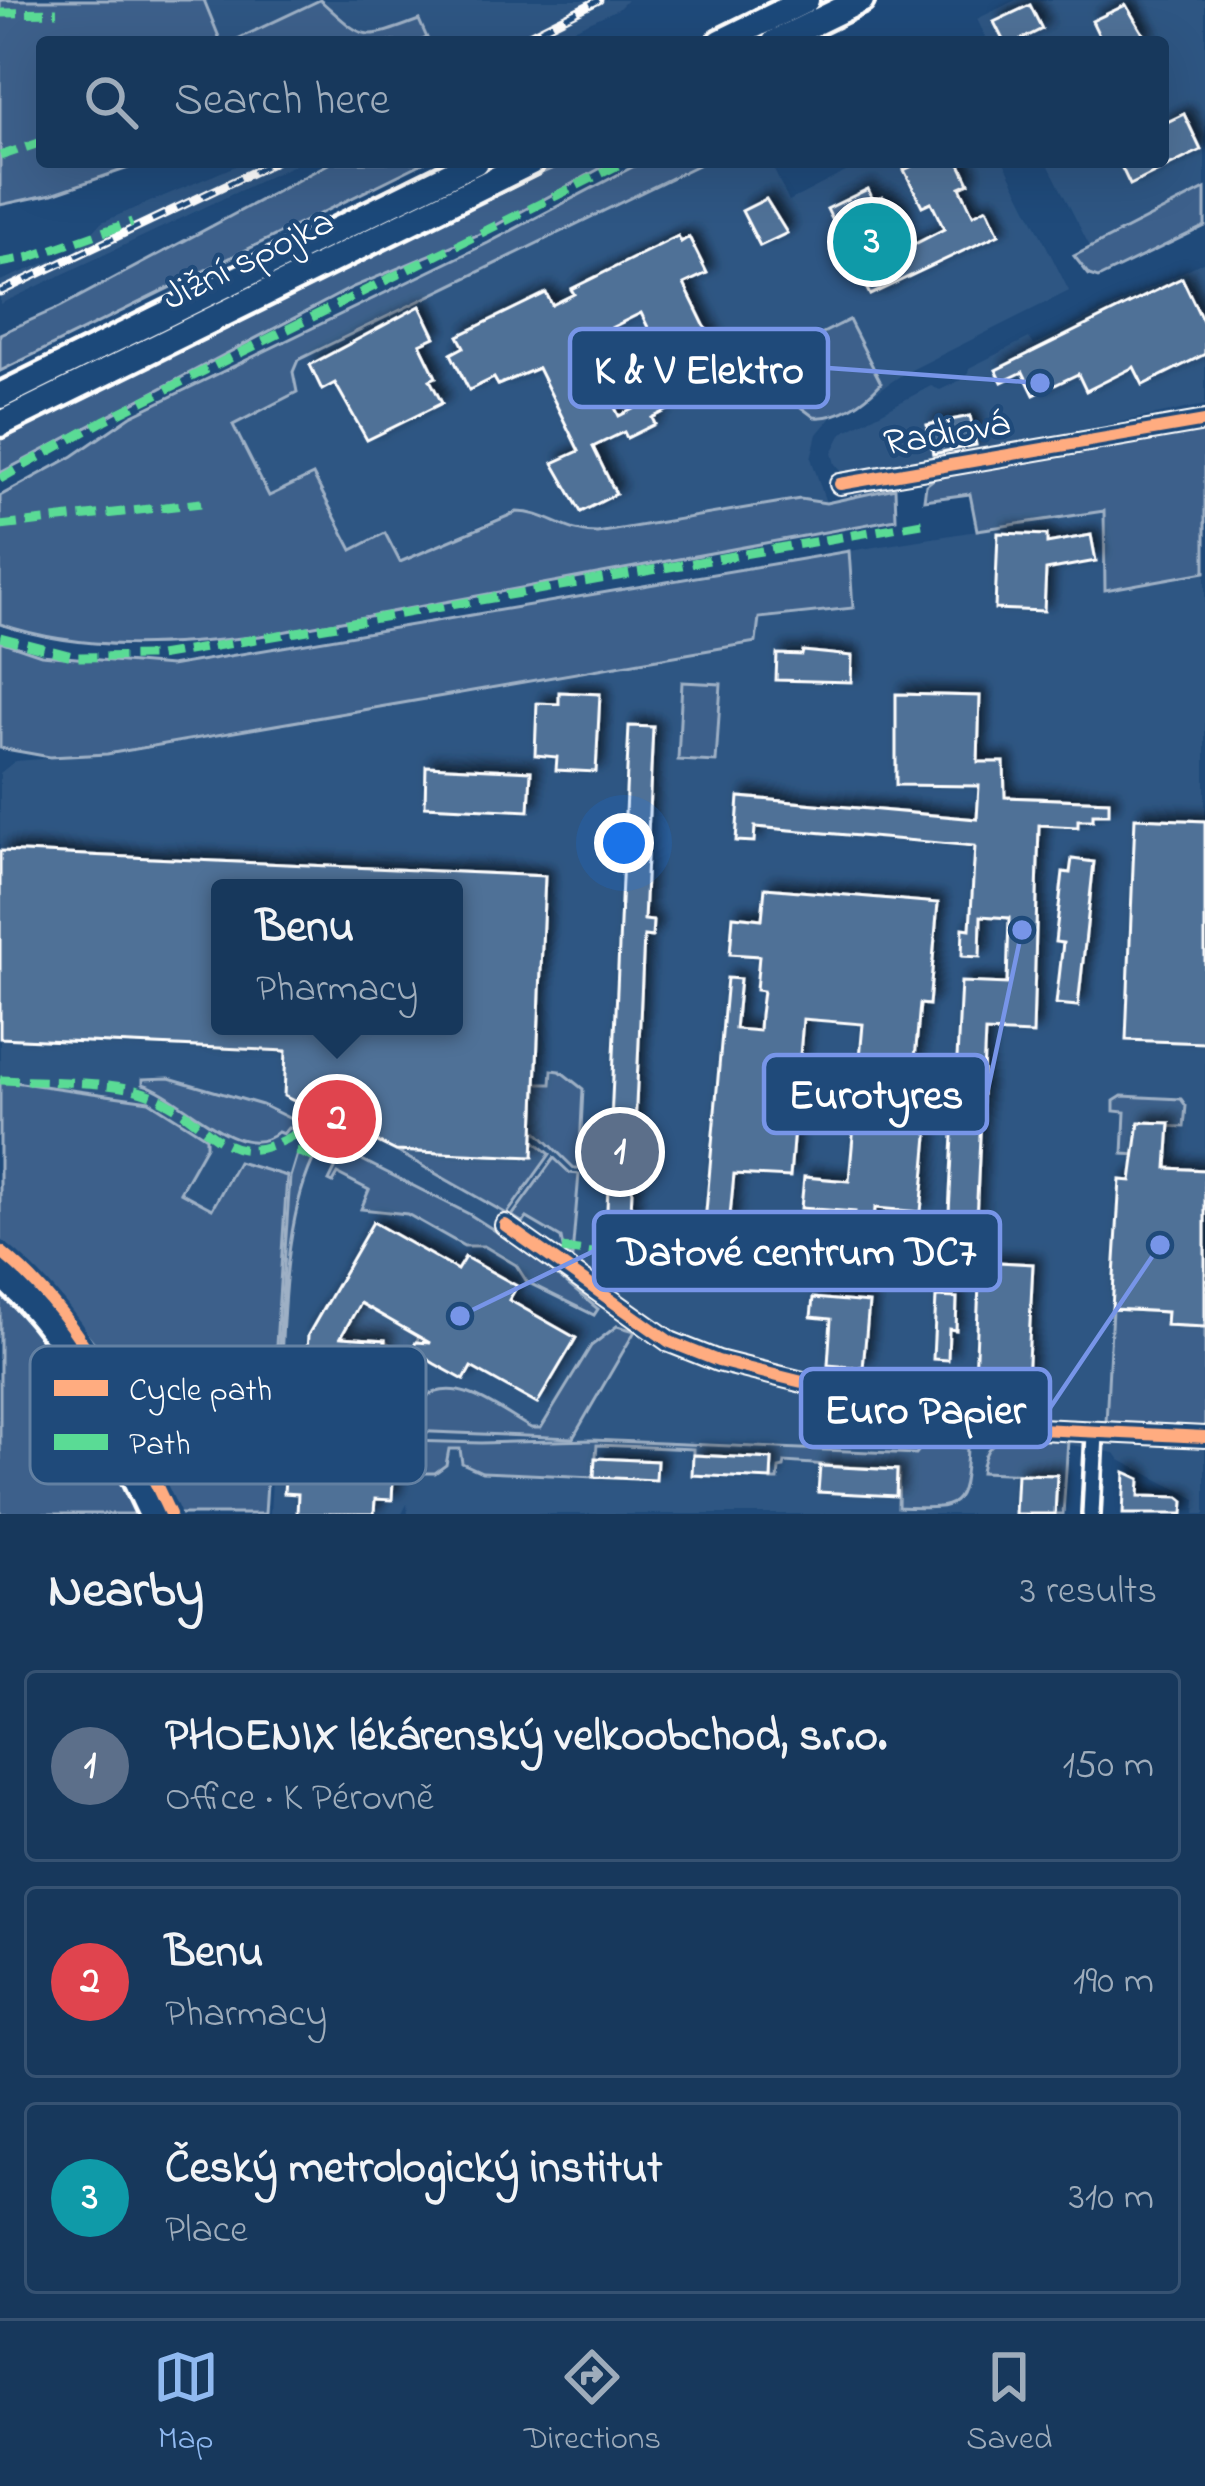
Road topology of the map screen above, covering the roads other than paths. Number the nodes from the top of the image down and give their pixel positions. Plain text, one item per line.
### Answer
1 (806, 0) edge
2 (861, 0) edge
3 (733, 36) edge
4 (787, 36) edge
5 (463, 168) edge
6 (518, 168) edge
7 (0, 396) edge
8 (1205, 421) edge
9 (0, 424) edge
10 (840, 484) dead end
11 (505, 1225) dead end
12 (0, 1276) edge
13 (62, 1346) edge
14 (1095, 1434) junction
15 (1205, 1437) edge
16 (135, 1484) edge
17 (150, 1514) edge
18 (1091, 1514) edge

1 - 3 highway
2 - 4 highway
5 - 7 highway, Jižní spojka
6 - 9 highway, Jižní spojka
8 - 10 street, Radiová
11 - 14 street
12 - 13 main road
14 - 15 street
14 - 18 street
16 - 17 main road

